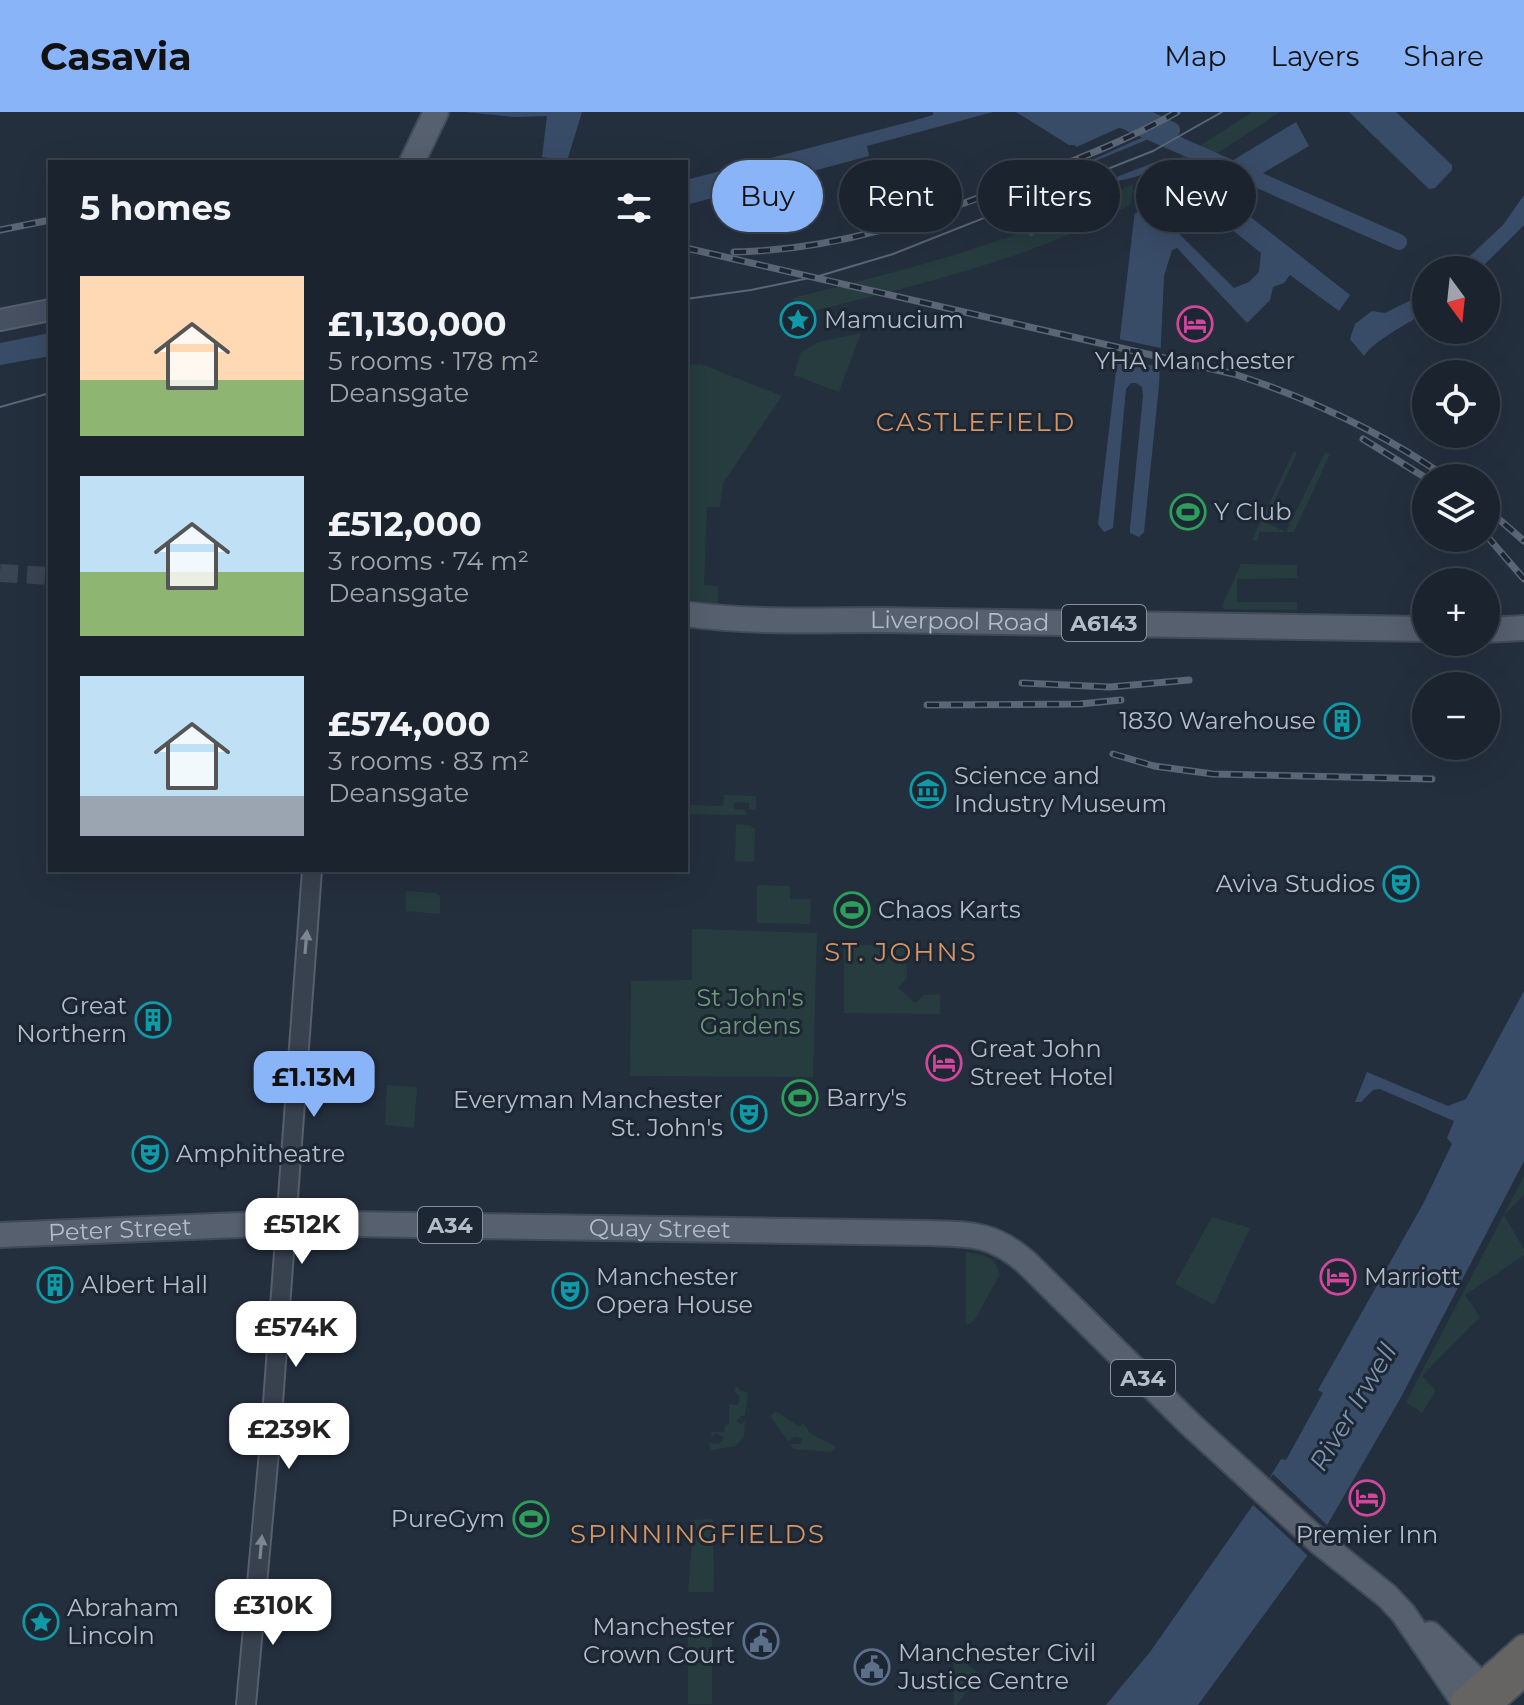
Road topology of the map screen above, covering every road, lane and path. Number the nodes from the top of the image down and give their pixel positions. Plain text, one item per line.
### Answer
1 (432, 120) edge
2 (413, 160) edge
3 (48, 310) edge
4 (0, 320) edge
5 (688, 614) edge
6 (1524, 628) edge
7 (1412, 629) edge
8 (1500, 629) edge
9 (312, 872) edge
10 (286, 1223) junction
11 (0, 1235) edge
12 (1524, 1647) edge
13 (1524, 1674) edge
14 (1481, 1700) edge
15 (246, 1705) edge

1 - 2 main road
3 - 4 main road
5 - 7 main road, Liverpool Road / A6143
6 - 8 main road
10 -> 9 street
10 - 11 main road, Peter Street / A34
10 - 14 main road, Quay Street / A34
15 -> 10 street
12 - 14 highway
13 - 14 highway

